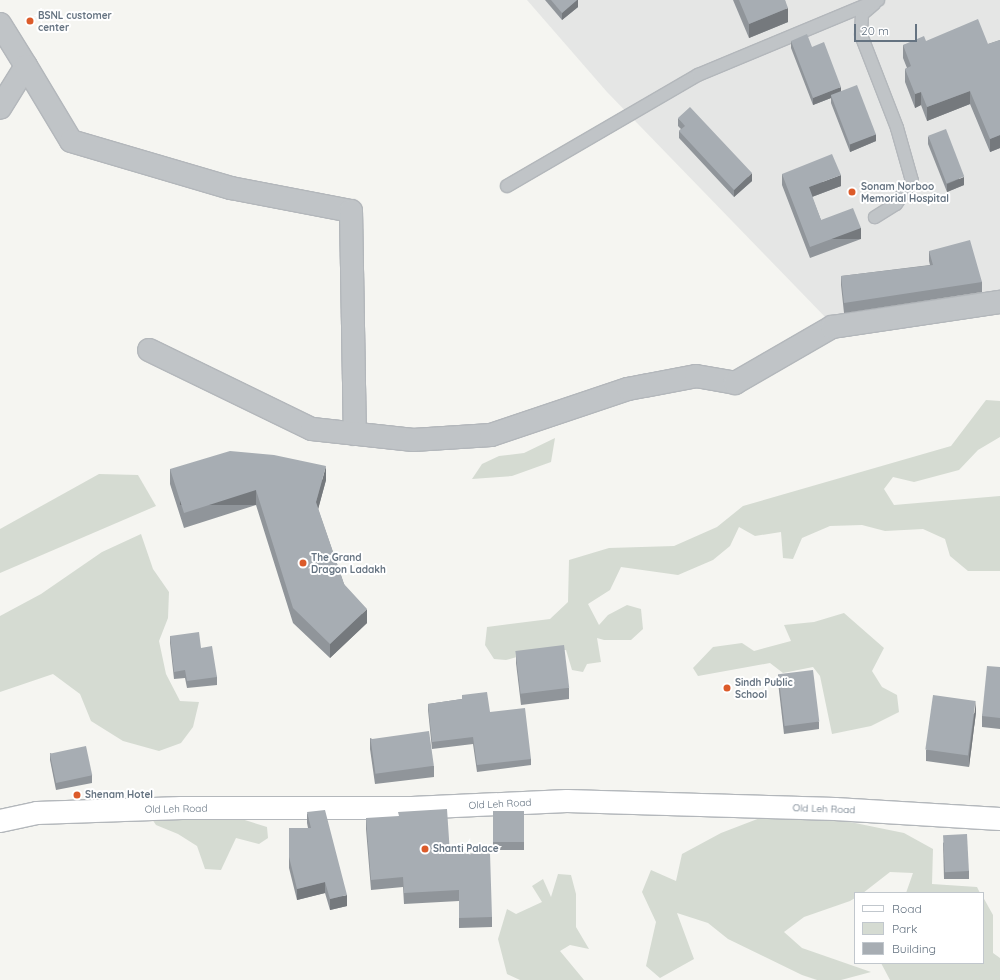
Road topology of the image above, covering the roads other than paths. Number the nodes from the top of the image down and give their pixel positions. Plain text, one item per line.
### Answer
1 (879, 0) edge
2 (0, 24) edge
3 (26, 66) junction
4 (0, 108) edge
5 (507, 186) dead end
6 (874, 217) dead end
7 (1000, 302) edge
8 (149, 350) dead end
9 (355, 434) junction
10 (1000, 819) edge
11 (0, 821) edge

1 - 5 lane
1 - 6 lane
2 - 3 street
3 - 4 street
3 - 9 street
7 - 9 street
8 - 9 street
10 - 11 street, Old Leh Road

